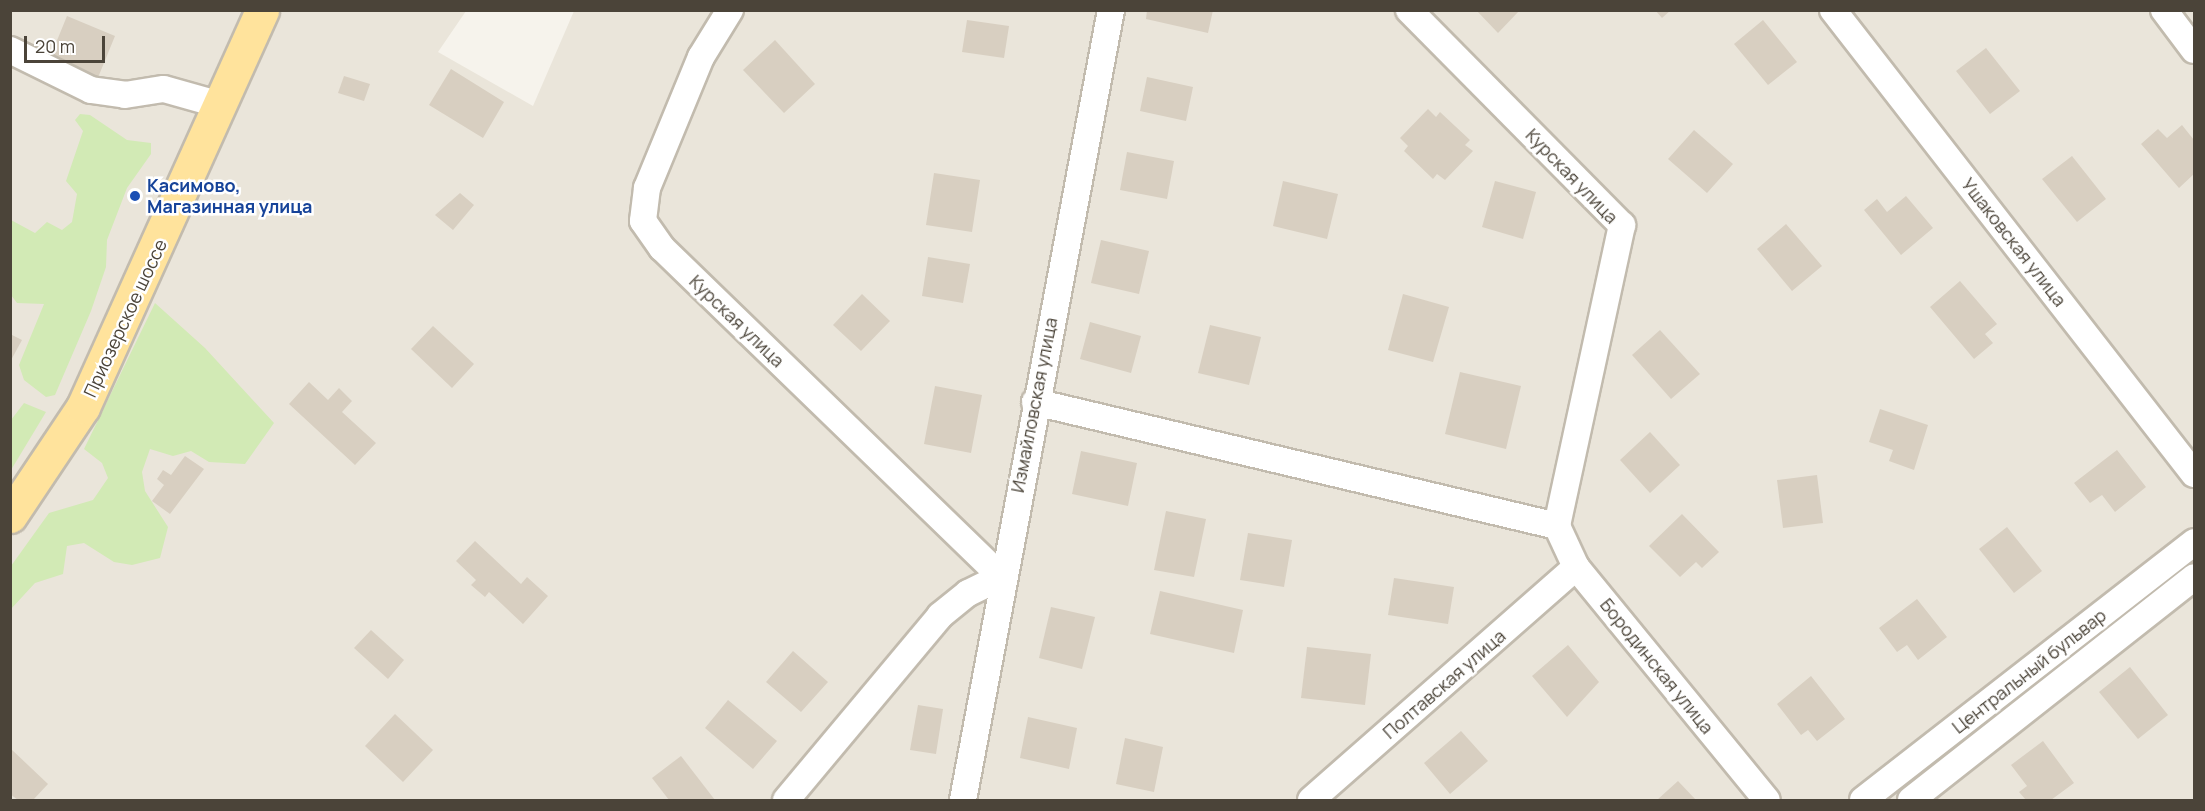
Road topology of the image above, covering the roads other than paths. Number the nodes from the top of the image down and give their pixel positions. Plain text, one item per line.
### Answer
1 (262, 10) edge
2 (730, 10) edge
3 (1112, 10) edge
4 (1409, 10) edge
5 (1833, 10) edge
6 (2164, 10) edge
7 (10, 50) edge
8 (2194, 50) edge
9 (221, 105) junction
10 (1035, 402) junction
11 (2194, 474) edge
12 (10, 516) edge
13 (1557, 526) junction
14 (2194, 542) edge
15 (1576, 567) junction
16 (2194, 577) edge
17 (1001, 578) junction
18 (786, 801) edge
19 (963, 801) edge
20 (1311, 801) edge
21 (1767, 801) edge
22 (1863, 801) edge
23 (1911, 801) edge

1 - 9 main road, Приозерское шоссе
2 - 17 street, Курская улица
3 - 10 street, Измайловская улица
4 - 13 street, Курская улица
5 - 11 street, Ушаковская улица
6 - 8 street
7 - 9 street
9 - 12 main road, Приозерское шоссе
10 - 13 street
10 - 17 street, Измайловская улица
13 - 15 street, Бородинская улица
14 - 22 street, Центральный бульвар
15 - 20 street, Полтавская улица
15 - 21 street, Бородинская улица
16 - 23 street, Центральный бульвар
17 - 18 street
17 - 19 street, Измайловская улица

